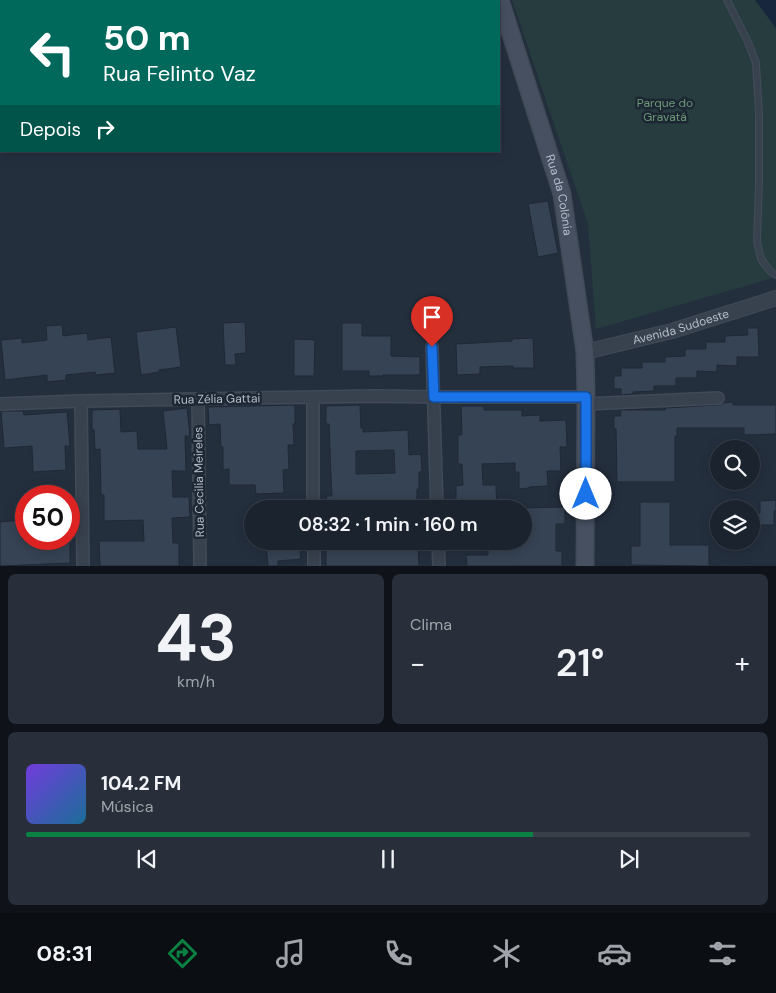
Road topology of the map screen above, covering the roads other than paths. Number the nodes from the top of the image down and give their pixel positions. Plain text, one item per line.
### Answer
1 (500, 0) edge
2 (727, 0) edge
3 (776, 276) edge
4 (776, 300) edge
5 (432, 347) dead end
6 (585, 352) junction
7 (312, 397) junction
8 (434, 397) junction
9 (718, 398) dead end
10 (198, 399) junction
11 (586, 400) junction
12 (81, 401) junction
13 (0, 404) edge
14 (313, 500) edge
15 (437, 500) edge
16 (314, 550) edge
17 (438, 550) edge
18 (83, 566) edge
19 (200, 566) edge
20 (314, 566) edge
21 (438, 566) edge
22 (585, 566) edge

1 - 6 main road, Rua da Colônia
2 - 3 lane
4 - 6 street, Avenida Sudoeste
5 - 8 street
6 - 11 main road, Rua da Colônia
7 - 8 street, Rua Zélia Gattai
7 - 10 street, Rua Zélia Gattai
7 - 14 street
8 - 11 street, Rua Zélia Gattai
8 - 15 street
9 - 11 street, Rua Zélia Gattai
10 - 12 street, Rua Zélia Gattai
10 - 19 street, Rua Cecilia Meireles
11 - 22 main road, Rua da Colônia
12 - 13 street, Rua Zélia Gattai
12 - 18 street
16 - 20 street
17 - 21 street

